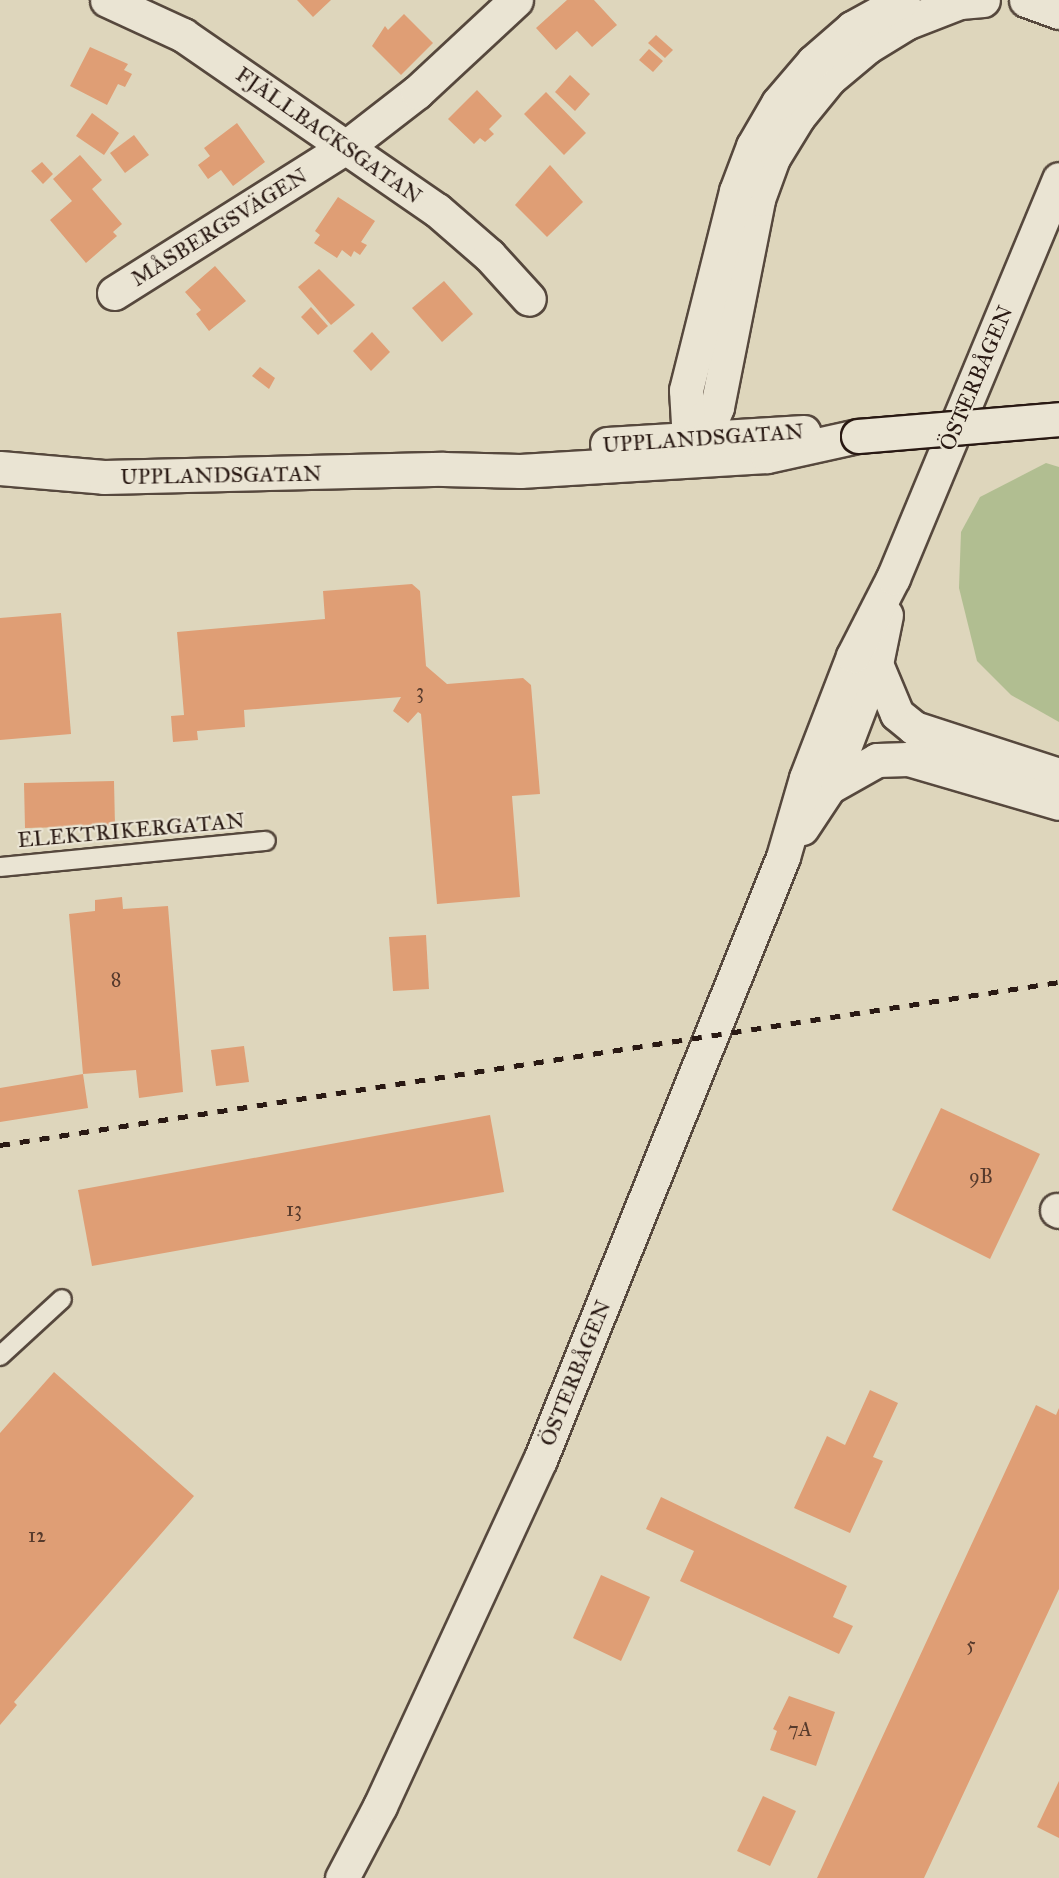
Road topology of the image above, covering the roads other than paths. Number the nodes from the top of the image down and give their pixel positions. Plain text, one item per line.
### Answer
1 (107, 0) edge
2 (516, 0) edge
3 (903, 0) edge
4 (983, 0) edge
5 (1026, 0) edge
6 (1059, 12) edge
7 (346, 147) junction
8 (1059, 179) edge
9 (114, 292) dead end
10 (529, 300) dead end
11 (1059, 419) edge
12 (691, 449) junction
13 (0, 468) edge
14 (893, 578) junction
15 (876, 664) junction
16 (1059, 775) edge
17 (829, 787) junction
18 (1059, 803) edge
19 (266, 842) dead end
20 (783, 857) junction
21 (0, 867) edge
22 (62, 1299) dead end
23 (0, 1356) edge
24 (342, 1878) edge

1 - 7 main road, FJÄLLBACKSGATAN
2 - 7 main road, MÅSBERGSVÄGEN
3 - 12 main road
4 - 12 main road
5 - 6 main road
7 - 9 main road, MÅSBERGSVÄGEN
7 - 10 main road, FJÄLLBACKSGATAN
8 - 14 main road, ÖSTERBÅGEN
11 - 12 main road, UPPLANDSGATAN, bridge
12 - 13 main road, UPPLANDSGATAN
14 - 15 main road, ÖSTERBÅGEN
14 - 20 main road, ÖSTERBÅGEN
15 - 16 main road
15 - 17 main road, ÖSTERBÅGEN
17 - 18 main road
17 - 20 main road, ÖSTERBÅGEN
19 - 21 lane, ELEKTRIKERGATAN
20 - 24 main road, ÖSTERBÅGEN
22 - 23 lane

